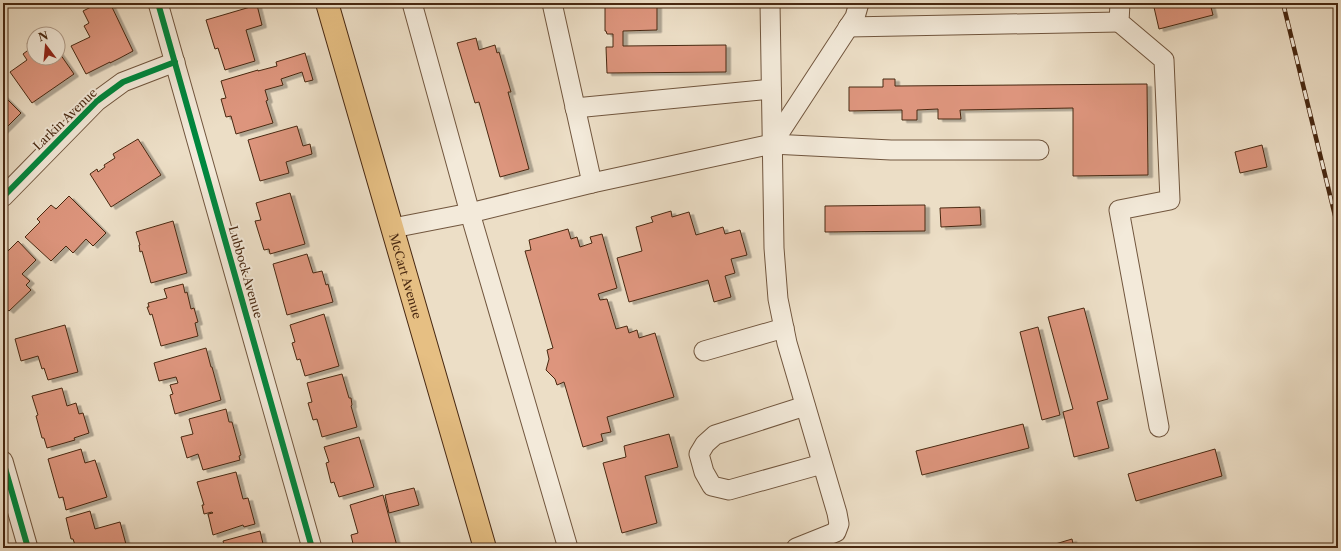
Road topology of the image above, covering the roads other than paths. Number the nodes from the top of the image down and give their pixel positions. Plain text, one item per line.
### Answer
1 (158, 3) edge
2 (326, 3) edge
3 (412, 3) edge
4 (552, 3) edge
5 (770, 3) edge
6 (859, 3) edge
7 (1120, 3) edge
8 (1119, 22) junction
9 (848, 27) junction
10 (175, 62) junction
11 (772, 88) junction
12 (575, 108) junction
13 (772, 144) junction
14 (1039, 150) dead end
15 (592, 183) junction
16 (3, 197) edge
17 (470, 213) junction
18 (393, 228) junction
19 (784, 328) junction
20 (704, 351) dead end
21 (805, 406) junction
22 (1159, 427) dead end
23 (3, 461) edge
24 (822, 464) junction
25 (28, 548) edge
26 (312, 548) edge
27 (485, 548) edge
28 (568, 548) edge
29 (796, 548) edge

1 - 10 street, Lubbock Avenue
2 - 18 main road, McCart Avenue
3 - 17 street
4 - 12 street
5 - 11 street
6 - 9 street
7 - 8 street
8 - 9 street
8 - 22 street
9 - 13 street
10 - 16 street, Larkin Avenue
10 - 26 street, Lubbock Avenue
11 - 12 street
11 - 13 street
12 - 15 street
13 - 14 street
13 - 15 street
13 - 19 street
15 - 17 street
17 - 18 street
17 - 28 street
18 - 27 main road, McCart Avenue
19 - 20 street
19 - 21 street
21 - 24 street
21 - 24 street
23 - 25 street
24 - 29 street

